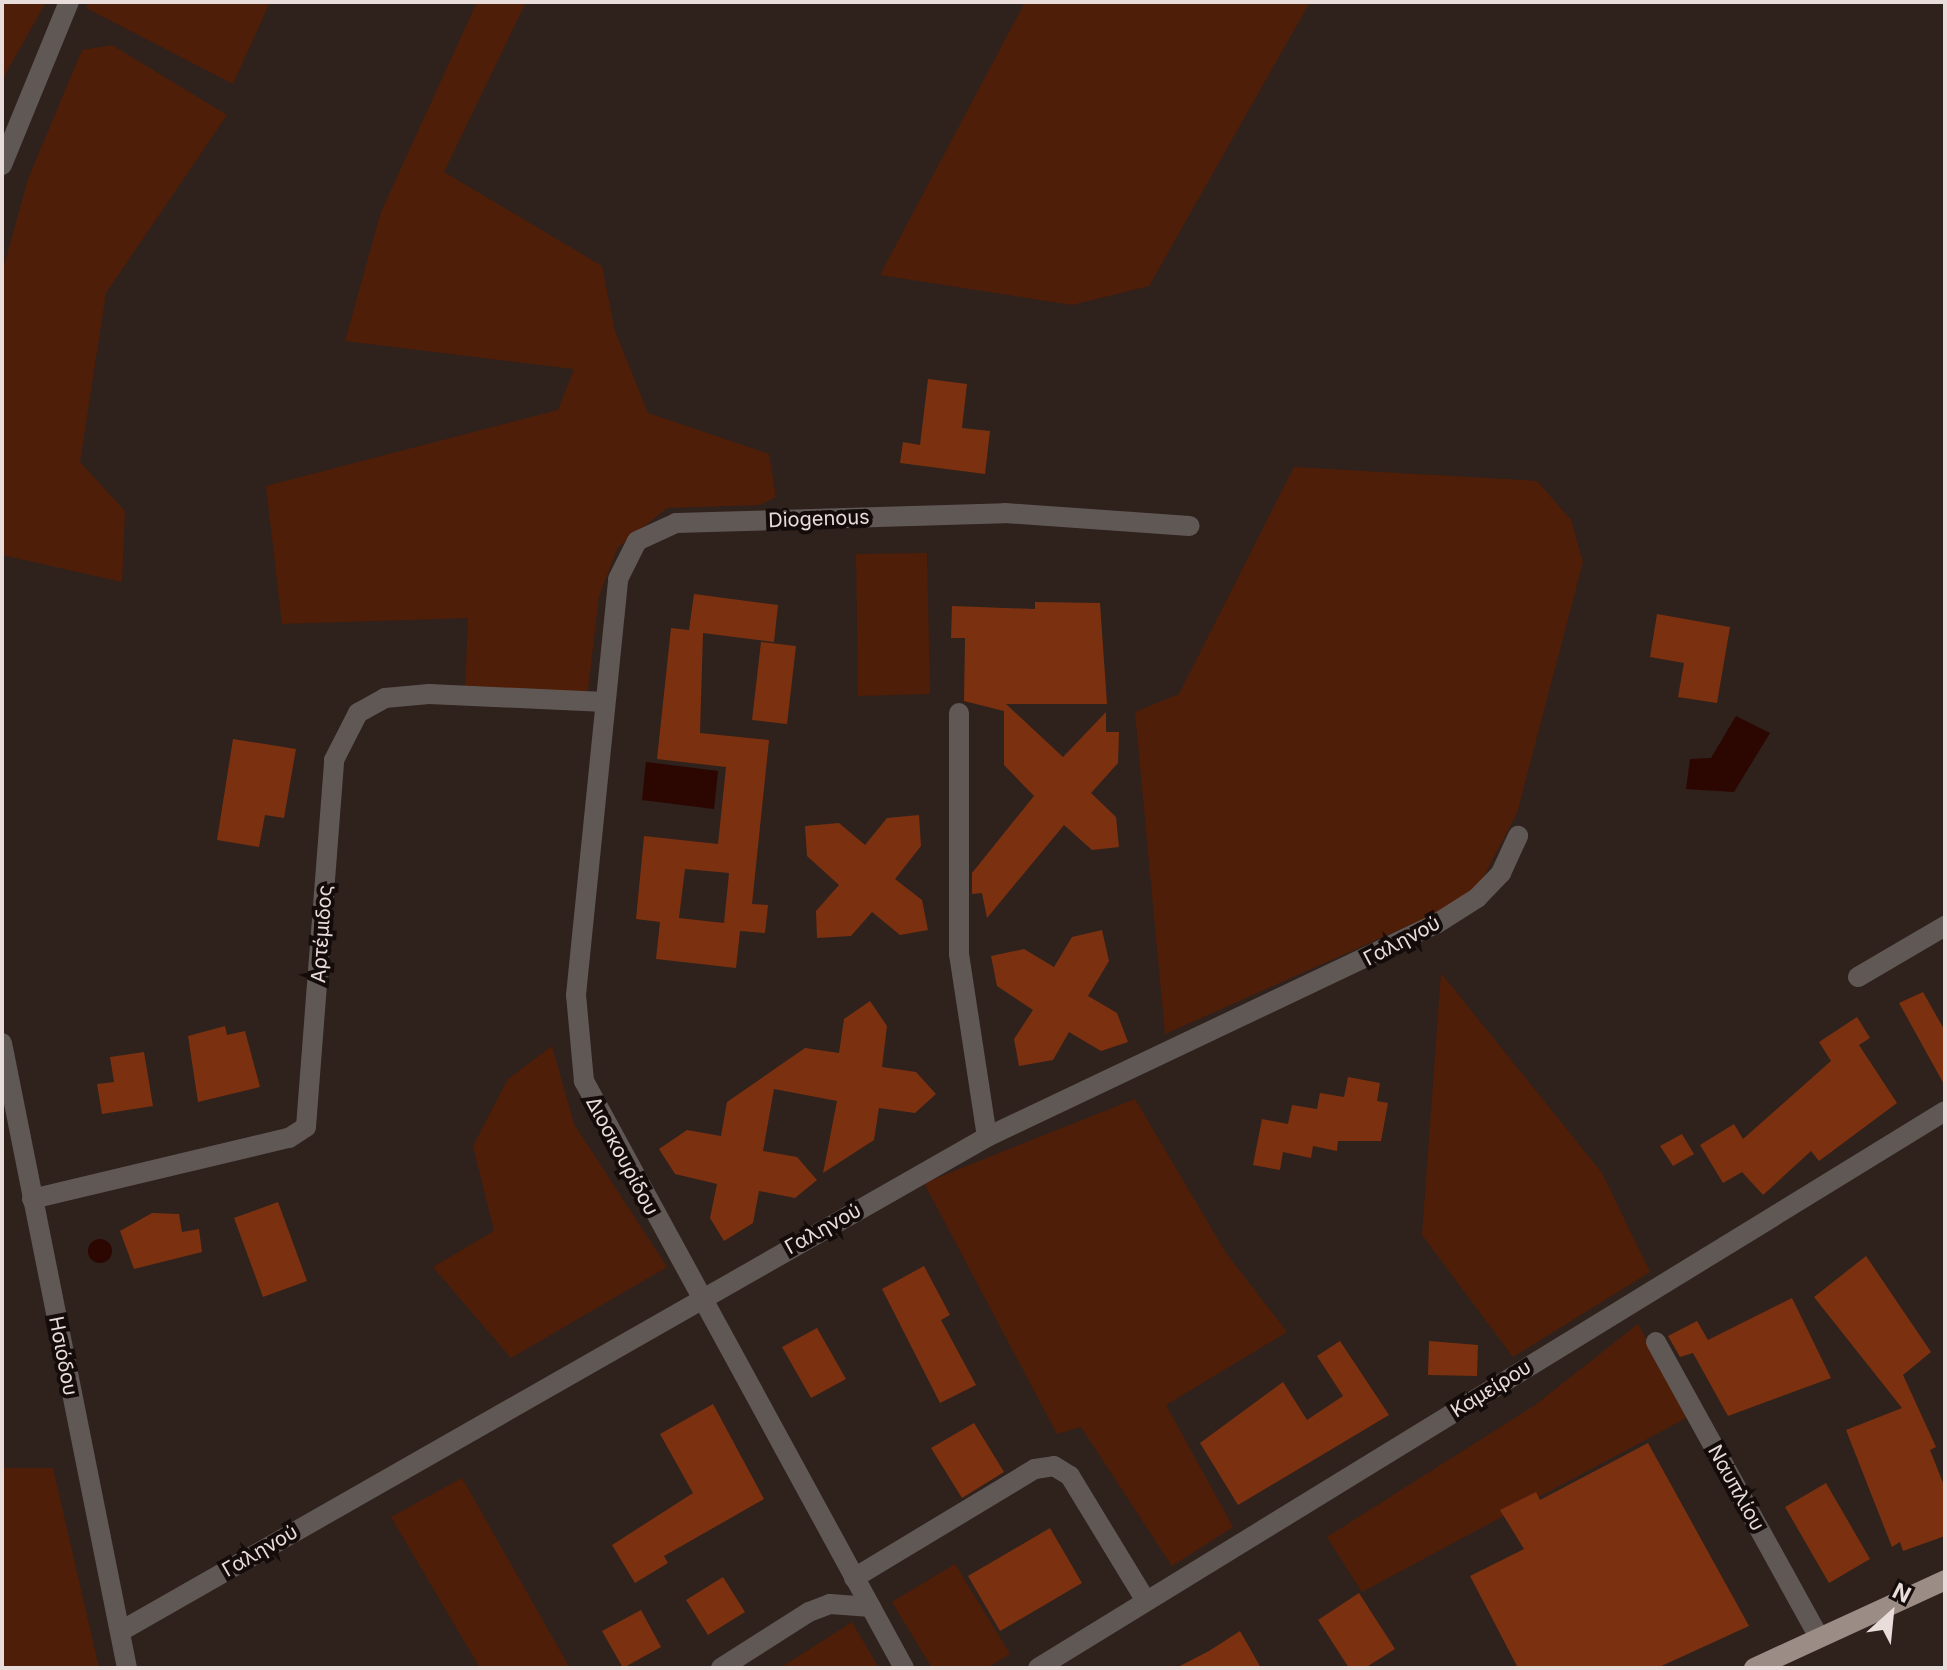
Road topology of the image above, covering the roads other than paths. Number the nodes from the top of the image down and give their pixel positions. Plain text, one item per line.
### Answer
1 (69, 2) edge
2 (2, 165) edge
3 (1190, 526) dead end
4 (637, 541) joint
5 (605, 702) junction
6 (959, 713) dead end
7 (1518, 836) dead end
8 (1945, 926) edge
9 (1858, 977) dead end
10 (2, 1043) edge
11 (1944, 1111) edge
12 (987, 1137) junction
13 (32, 1199) junction
14 (699, 1299) junction
15 (1656, 1342) dead end
16 (854, 1578) junction
17 (1945, 1580) edge
18 (1146, 1601) junction
19 (871, 1607) junction
20 (121, 1631) junction
21 (1817, 1634) junction
22 (127, 1668) edge
23 (721, 1668) edge
24 (904, 1668) edge
25 (1038, 1668) edge
26 (1754, 1668) edge

1 - 2 street
3 - 4 street, Diogenous
4 - 5 street, Διοσκουρίδου
5 - 13 street, Αρτέμιδος
5 - 14 street, Διοσκουρίδου
6 - 12 street
7 - 12 street, Γαληνού
8 - 9 street
10 - 13 street, Ησιόδου
11 - 18 street, Καμείρου
12 - 14 street, Γαληνού
13 - 20 street, Ησιόδου
14 - 16 street, Διοσκουρίδου
14 - 20 street, Γαληνού
15 - 21 street, Ναυπλίου
16 - 18 street
16 - 19 street, Διοσκουρίδου
17 - 21 main road
18 - 25 street, Καμείρου
19 - 23 street
19 - 24 street, Διοσκουρίδου
20 - 22 street, Ησιόδου
21 - 26 main road

